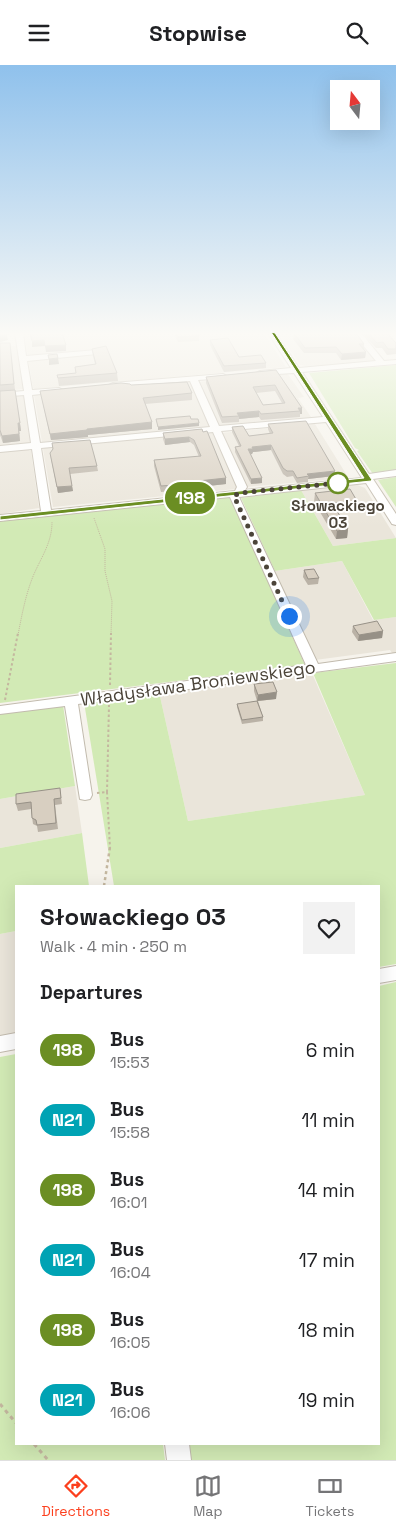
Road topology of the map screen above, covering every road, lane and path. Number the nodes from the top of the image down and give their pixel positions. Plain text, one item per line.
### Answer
1 (29, 398) edge
2 (201, 398) edge
3 (315, 398) edge
4 (329, 419) junction
5 (216, 430) junction
6 (36, 446) junction
7 (0, 449) edge
8 (396, 473) edge
9 (367, 478) junction
10 (239, 493) junction
11 (91, 508) junction
12 (46, 513) junction
13 (0, 518) edge
14 (396, 522) edge
15 (396, 657) edge
16 (313, 667) junction
17 (110, 695) junction
18 (71, 701) junction
19 (2, 710) edge
20 (107, 792) junction
21 (85, 795) joint
22 (104, 885) edge
23 (396, 973) edge
24 (380, 976) edge
25 (15, 1041) edge
26 (0, 1044) edge
27 (0, 1404) edge
28 (15, 1422) edge
29 (35, 1445) edge
30 (177, 1445) edge
31 (48, 1460) edge
32 (180, 1460) edge

1 - 6 street
2 - 5 street
3 - 4 street
4 - 5 street
4 - 9 street
5 - 6 street
5 - 10 street
6 - 7 street
6 - 12 street
8 - 9 street
9 - 10 street
9 - 14 street
10 - 11 street
10 - 16 street
11 - 12 street
11 - 17 path
12 - 13 street
12 - 19 path
15 - 16 street, Władysława Broniewskiego
16 - 17 street, Władysława Broniewskiego
17 - 18 street, Władysława Broniewskiego
17 - 20 path
18 - 19 street, Władysława Broniewskiego
18 - 21 street
20 - 21 path
20 - 22 path
23 - 24 street
25 - 26 street
27 - 28 path
29 - 31 path
30 - 32 street

